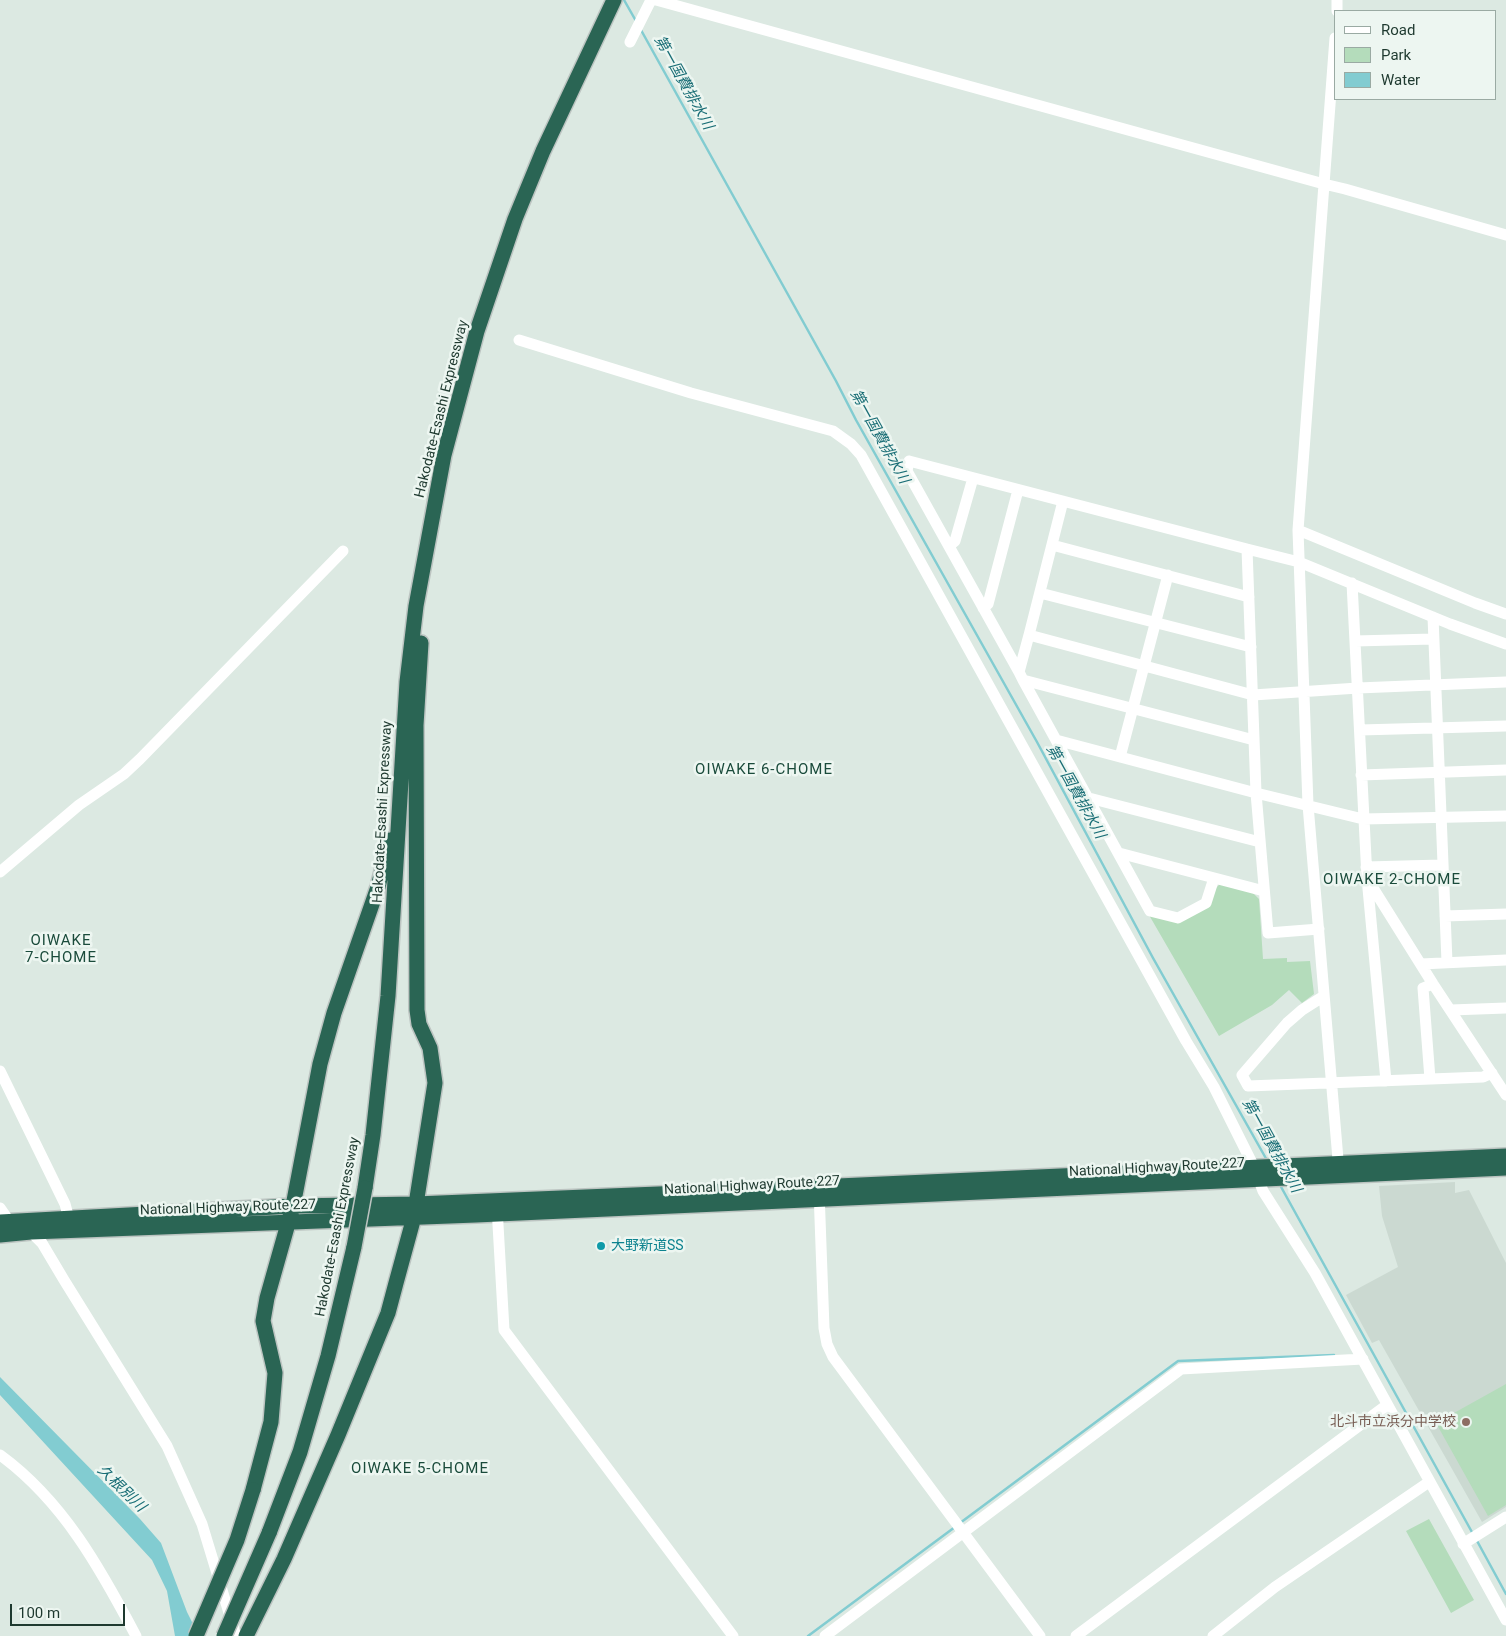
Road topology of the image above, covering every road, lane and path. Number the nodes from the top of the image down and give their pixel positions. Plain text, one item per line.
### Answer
1 (651, 0) edge
2 (656, 0) edge
3 (612, 4) edge
4 (632, 37) dead end
5 (1334, 51) edge
6 (1324, 184) junction
7 (1506, 236) edge
8 (519, 340) dead end
9 (973, 478) junction
10 (1018, 490) junction
11 (1063, 501) junction
12 (1298, 530) junction
13 (1052, 544) junction
14 (949, 546) junction
15 (1247, 549) junction
16 (343, 551) dead end
17 (1299, 562) junction
18 (1168, 576) junction
19 (1352, 583) junction
20 (1040, 593) junction
21 (1249, 597) junction
22 (984, 608) junction
23 (1506, 614) edge
24 (1433, 617) junction
25 (1155, 622) junction
26 (417, 633) junction
27 (1029, 635) junction
28 (1433, 639) junction
29 (1355, 641) junction
30 (1506, 644) edge
31 (1251, 647) junction
32 (1145, 666) junction
33 (1021, 676) junction
34 (1506, 682) edge
35 (1436, 685) junction
36 (1358, 688) junction
37 (1304, 692) junction
38 (1253, 695) junction
39 (1134, 709) junction
40 (1506, 726) edge
41 (1438, 728) junction
42 (1360, 730) junction
43 (1056, 740) junction
44 (1254, 740) junction
45 (1120, 757) junction
46 (1506, 770) edge
47 (1440, 772) junction
48 (1361, 775) junction
49 (400, 793) junction
50 (1256, 793) junction
51 (1089, 798) junction
52 (1308, 805) junction
53 (1506, 816) edge
54 (1442, 818) junction
55 (1363, 819) junction
56 (1260, 842) junction
57 (1119, 853) junction
58 (1442, 865) junction
59 (0, 872) edge
60 (1366, 873) junction
61 (1214, 878) junction
62 (1264, 891) junction
63 (1506, 914) edge
64 (1445, 916) junction
65 (1319, 930) junction
66 (1506, 960) edge
67 (1447, 962) junction
68 (1421, 964) junction
69 (1433, 984) junction
70 (1324, 996) junction
71 (1506, 1008) edge
72 (1451, 1010) junction
73 (0, 1071) edge
74 (1430, 1079) junction
75 (1499, 1080) edge
76 (1386, 1081) junction
77 (1332, 1083) junction
78 (1506, 1095) edge
79 (1506, 1156) edge
80 (1506, 1168) edge
81 (1339, 1170) junction
82 (1261, 1173) junction
83 (819, 1193) junction
84 (293, 1206) junction
85 (497, 1207) junction
86 (0, 1208) edge
87 (415, 1210) junction
88 (69, 1219) junction
89 (5, 1222) edge
90 (289, 1222) junction
91 (30, 1232) junction
92 (0, 1235) edge
93 (1363, 1359) junction
94 (1387, 1405) junction
95 (0, 1455) edge
96 (1429, 1482) junction
97 (1506, 1517) edge
98 (959, 1528) junction
99 (1471, 1539) junction
100 (1506, 1620) edge
101 (136, 1636) edge
102 (196, 1636) edge
103 (224, 1636) edge
104 (236, 1636) edge
105 (246, 1636) edge
106 (733, 1636) edge
107 (825, 1636) edge
108 (1040, 1636) edge
109 (1076, 1636) edge
110 (1213, 1636) edge

1 - 4 street
2 - 6 street
3 - 26 highway, Hakodate-Esashi Expressway
5 - 6 street
6 - 7 street
6 - 12 street
8 - 82 street
9 - 10 street
9 - 14 street
9 - 14 street
10 - 11 street
10 - 22 street
11 - 13 street
11 - 15 street
12 - 17 street
12 - 23 street
13 - 18 street
13 - 20 street
14 - 22 street
15 - 17 street
15 - 21 street
16 - 59 street
17 - 19 street
17 - 37 street
18 - 21 street
18 - 25 street
19 - 24 street
19 - 29 street
20 - 25 street
20 - 27 street
21 - 31 street
22 - 33 street
24 - 28 street
24 - 30 street
25 - 31 street
25 - 32 street
26 - 49 highway, Hakodate-Esashi Expressway
26 - 87 highway
27 - 32 street
27 - 33 street
28 - 29 street
28 - 35 street
29 - 36 street
31 - 38 street
32 - 38 street
32 - 39 street
33 - 39 street
33 - 43 street
34 - 35 street
35 - 36 street
35 - 41 street
36 - 37 street
36 - 42 street
37 - 38 street
37 - 52 street
38 - 44 street
39 - 44 street
39 - 45 street
40 - 41 street
41 - 42 street
41 - 47 street
42 - 48 street
43 - 45 street
43 - 51 street
44 - 50 street
45 - 50 street
46 - 47 street
47 - 48 street
47 - 54 street
48 - 55 street
49 - 84 highway
49 - 103 highway, Hakodate-Esashi Expressway, bridge
50 - 52 street
50 - 56 street
51 - 56 street
51 - 57 street
52 - 55 street
52 - 65 street
53 - 54 street
54 - 55 street
54 - 58 street
55 - 60 street
56 - 62 street
57 - 61 street
57 - 61 street
58 - 60 street
58 - 64 street
60 - 68 street
60 - 76 street
61 - 62 street
62 - 65 street
63 - 64 street
64 - 67 street
65 - 70 street
66 - 67 street
67 - 68 street
68 - 69 street
69 - 72 street
69 - 74 street
70 - 77 street
70 - 77 street
71 - 72 street
72 - 75 street
73 - 88 street
74 - 75 street
74 - 76 street
75 - 78 street
76 - 77 street
77 - 81 street
79 - 81 highway, National Highway Route 227
80 - 81 highway, National Highway Route 227
81 - 82 highway, National Highway Route 227
82 - 83 highway, National Highway Route 227
82 - 93 street
83 - 85 highway, National Highway Route 227
83 - 98 street
84 - 87 highway, National Highway Route 227
84 - 88 highway, National Highway Route 227
84 - 90 highway
85 - 87 highway, National Highway Route 227
85 - 106 street
86 - 89 street
87 - 90 highway, National Highway Route 227
87 - 105 highway
88 - 89 highway, National Highway Route 227
89 - 91 street
90 - 91 highway, National Highway Route 227
90 - 102 highway, bridge
91 - 92 highway, National Highway Route 227
91 - 104 street
93 - 94 street
93 - 98 street
94 - 96 street
94 - 109 street
95 - 101 street
96 - 99 street
96 - 110 street
97 - 99 street
98 - 107 street
98 - 108 street
99 - 100 street

